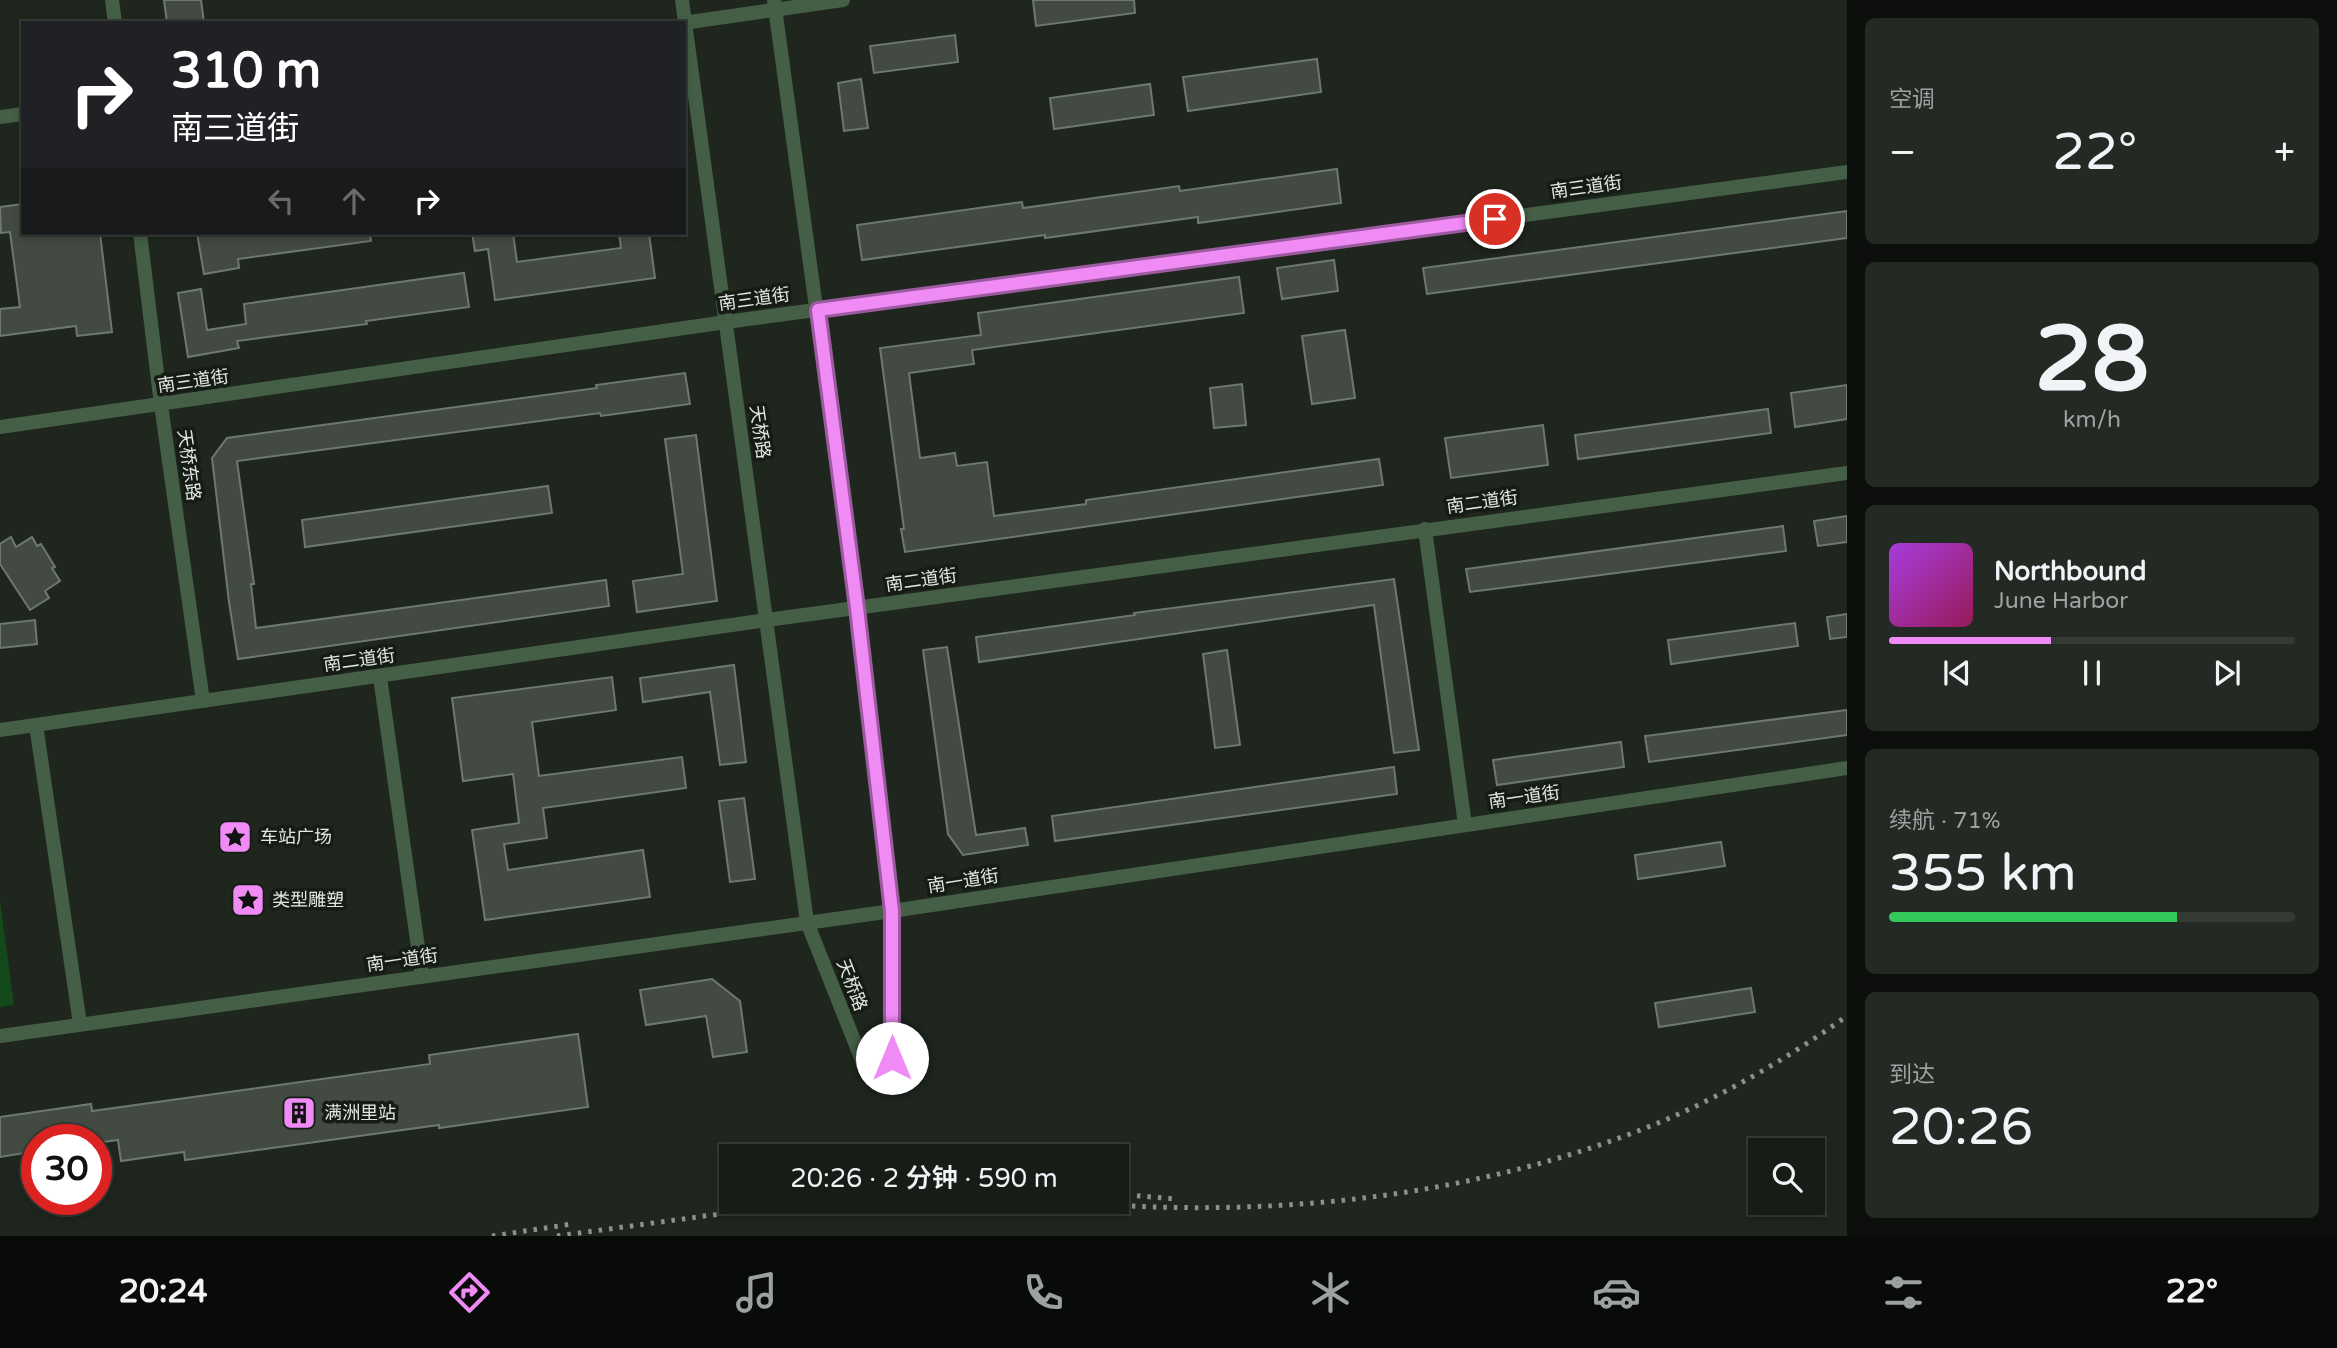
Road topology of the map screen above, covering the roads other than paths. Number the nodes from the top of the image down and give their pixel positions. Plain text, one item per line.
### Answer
1 (112, 0) edge
2 (682, 0) edge
3 (843, 0) edge
4 (775, 5) edge
5 (115, 21) edge
6 (684, 21) edge
7 (686, 23) edge
8 (686, 37) edge
9 (21, 114) edge
10 (0, 117) edge
11 (1847, 172) edge
12 (140, 235) edge
13 (818, 310) junction
14 (726, 323) junction
15 (161, 405) junction
16 (0, 427) edge
17 (1847, 473) edge
18 (1425, 529) junction
19 (857, 608) junction
20 (767, 620) junction
21 (380, 677) junction
22 (203, 701) junction
23 (36, 725) junction
24 (0, 730) edge
25 (1847, 768) edge
26 (1465, 825) junction
27 (892, 911) junction
28 (807, 922) junction
29 (422, 976) junction
30 (80, 1024) junction
31 (0, 1036) edge

1 - 5 street
2 - 6 street, 天桥路
3 - 4 street
4 - 7 street
4 - 13 street, 天桥路
8 - 14 street, 天桥路
9 - 10 street
11 - 13 street, 南三道街
12 - 15 street, 天桥东路
13 - 14 street, 南三道街
13 - 19 street, 天桥路
14 - 15 street, 南三道街
14 - 20 street, 天桥路
15 - 16 street, 南三道街
15 - 22 street, 天桥东路
17 - 18 street, 南二道街
18 - 19 street, 南二道街
18 - 26 street
19 - 20 street, 南二道街
19 - 27 street, 天桥路
20 - 21 street, 南二道街
20 - 28 street, 天桥路
21 - 22 street, 南二道街
21 - 29 street
22 - 23 street, 南二道街
23 - 24 street, 南二道街
23 - 30 street
25 - 26 street, 南一道街
26 - 27 street, 南一道街
27 - 28 street, 南一道街
27 - 28 street, 天桥路
28 - 29 street, 南一道街
29 - 30 street, 南一道街
30 - 31 street, 南一道街

